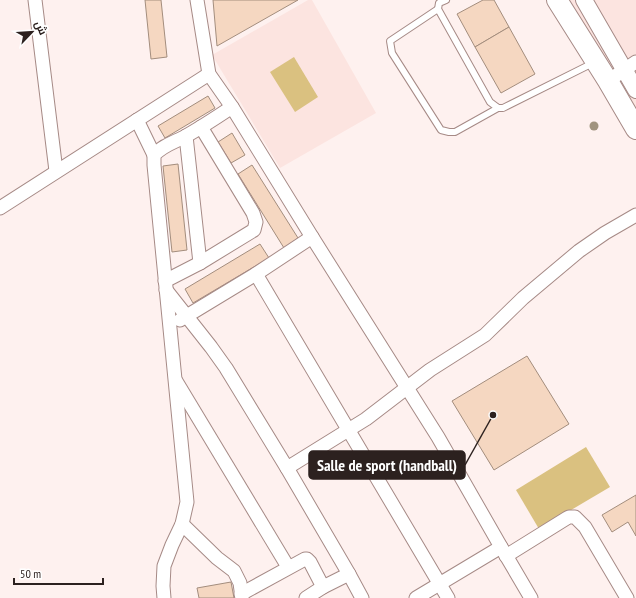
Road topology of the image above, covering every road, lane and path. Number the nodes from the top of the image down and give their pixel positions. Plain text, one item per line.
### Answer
1 (35, 0) edge
2 (196, 0) edge
3 (446, 0) edge
4 (584, 0) edge
5 (561, 6) edge
6 (438, 9) junction
7 (596, 61) junction
8 (630, 66) edge
9 (209, 74) junction
10 (608, 81) junction
11 (636, 90) edge
12 (232, 107) junction
13 (498, 108) junction
14 (137, 120) junction
15 (201, 127) junction
16 (636, 129) edge
17 (186, 136) junction
18 (154, 155) junction
19 (56, 171) junction
20 (0, 208) edge
21 (636, 215) edge
22 (312, 237) junction
23 (200, 263) junction
24 (256, 274) junction
25 (165, 285) junction
26 (186, 316) junction
27 (170, 326) junction
28 (174, 378) junction
29 (406, 388) junction
30 (348, 430) junction
31 (287, 468) junction
32 (182, 524) junction
33 (503, 551) junction
34 (288, 567) junction
35 (349, 574) junction
36 (440, 584) junction
37 (323, 587) junction
38 (242, 596) edge
39 (164, 598) edge
40 (306, 598) edge
41 (362, 598) edge
42 (416, 598) edge
43 (448, 598) edge
44 (532, 598) edge
45 (627, 598) edge

1 - 19 street
2 - 9 street
3 - 6 lane
4 - 5 street
4 - 8 street
5 - 7 main road
6 - 13 lane
6 - 13 lane
7 - 10 main road
7 - 13 lane
8 - 10 street
8 - 11 street
9 - 12 street
9 - 14 street
10 - 16 main road
12 - 15 street
12 - 22 street
14 - 18 street
14 - 19 street
15 - 17 street
15 - 23 street
17 - 18 street
17 - 23 street
18 - 25 street
19 - 20 street
21 - 29 street
22 - 24 street
22 - 29 street
23 - 25 street
24 - 26 street
24 - 30 street
25 - 26 street
25 - 27 street
26 - 27 street
26 - 31 street
27 - 28 street
28 - 32 street
28 - 34 street
29 - 30 street
29 - 33 street
30 - 31 street
30 - 36 street
31 - 35 street
32 - 38 street
32 - 39 street
33 - 36 street
33 - 44 street
33 - 45 street
34 - 37 street
34 - 38 street
35 - 37 street
35 - 41 street
36 - 42 street
36 - 43 street
37 - 40 street

